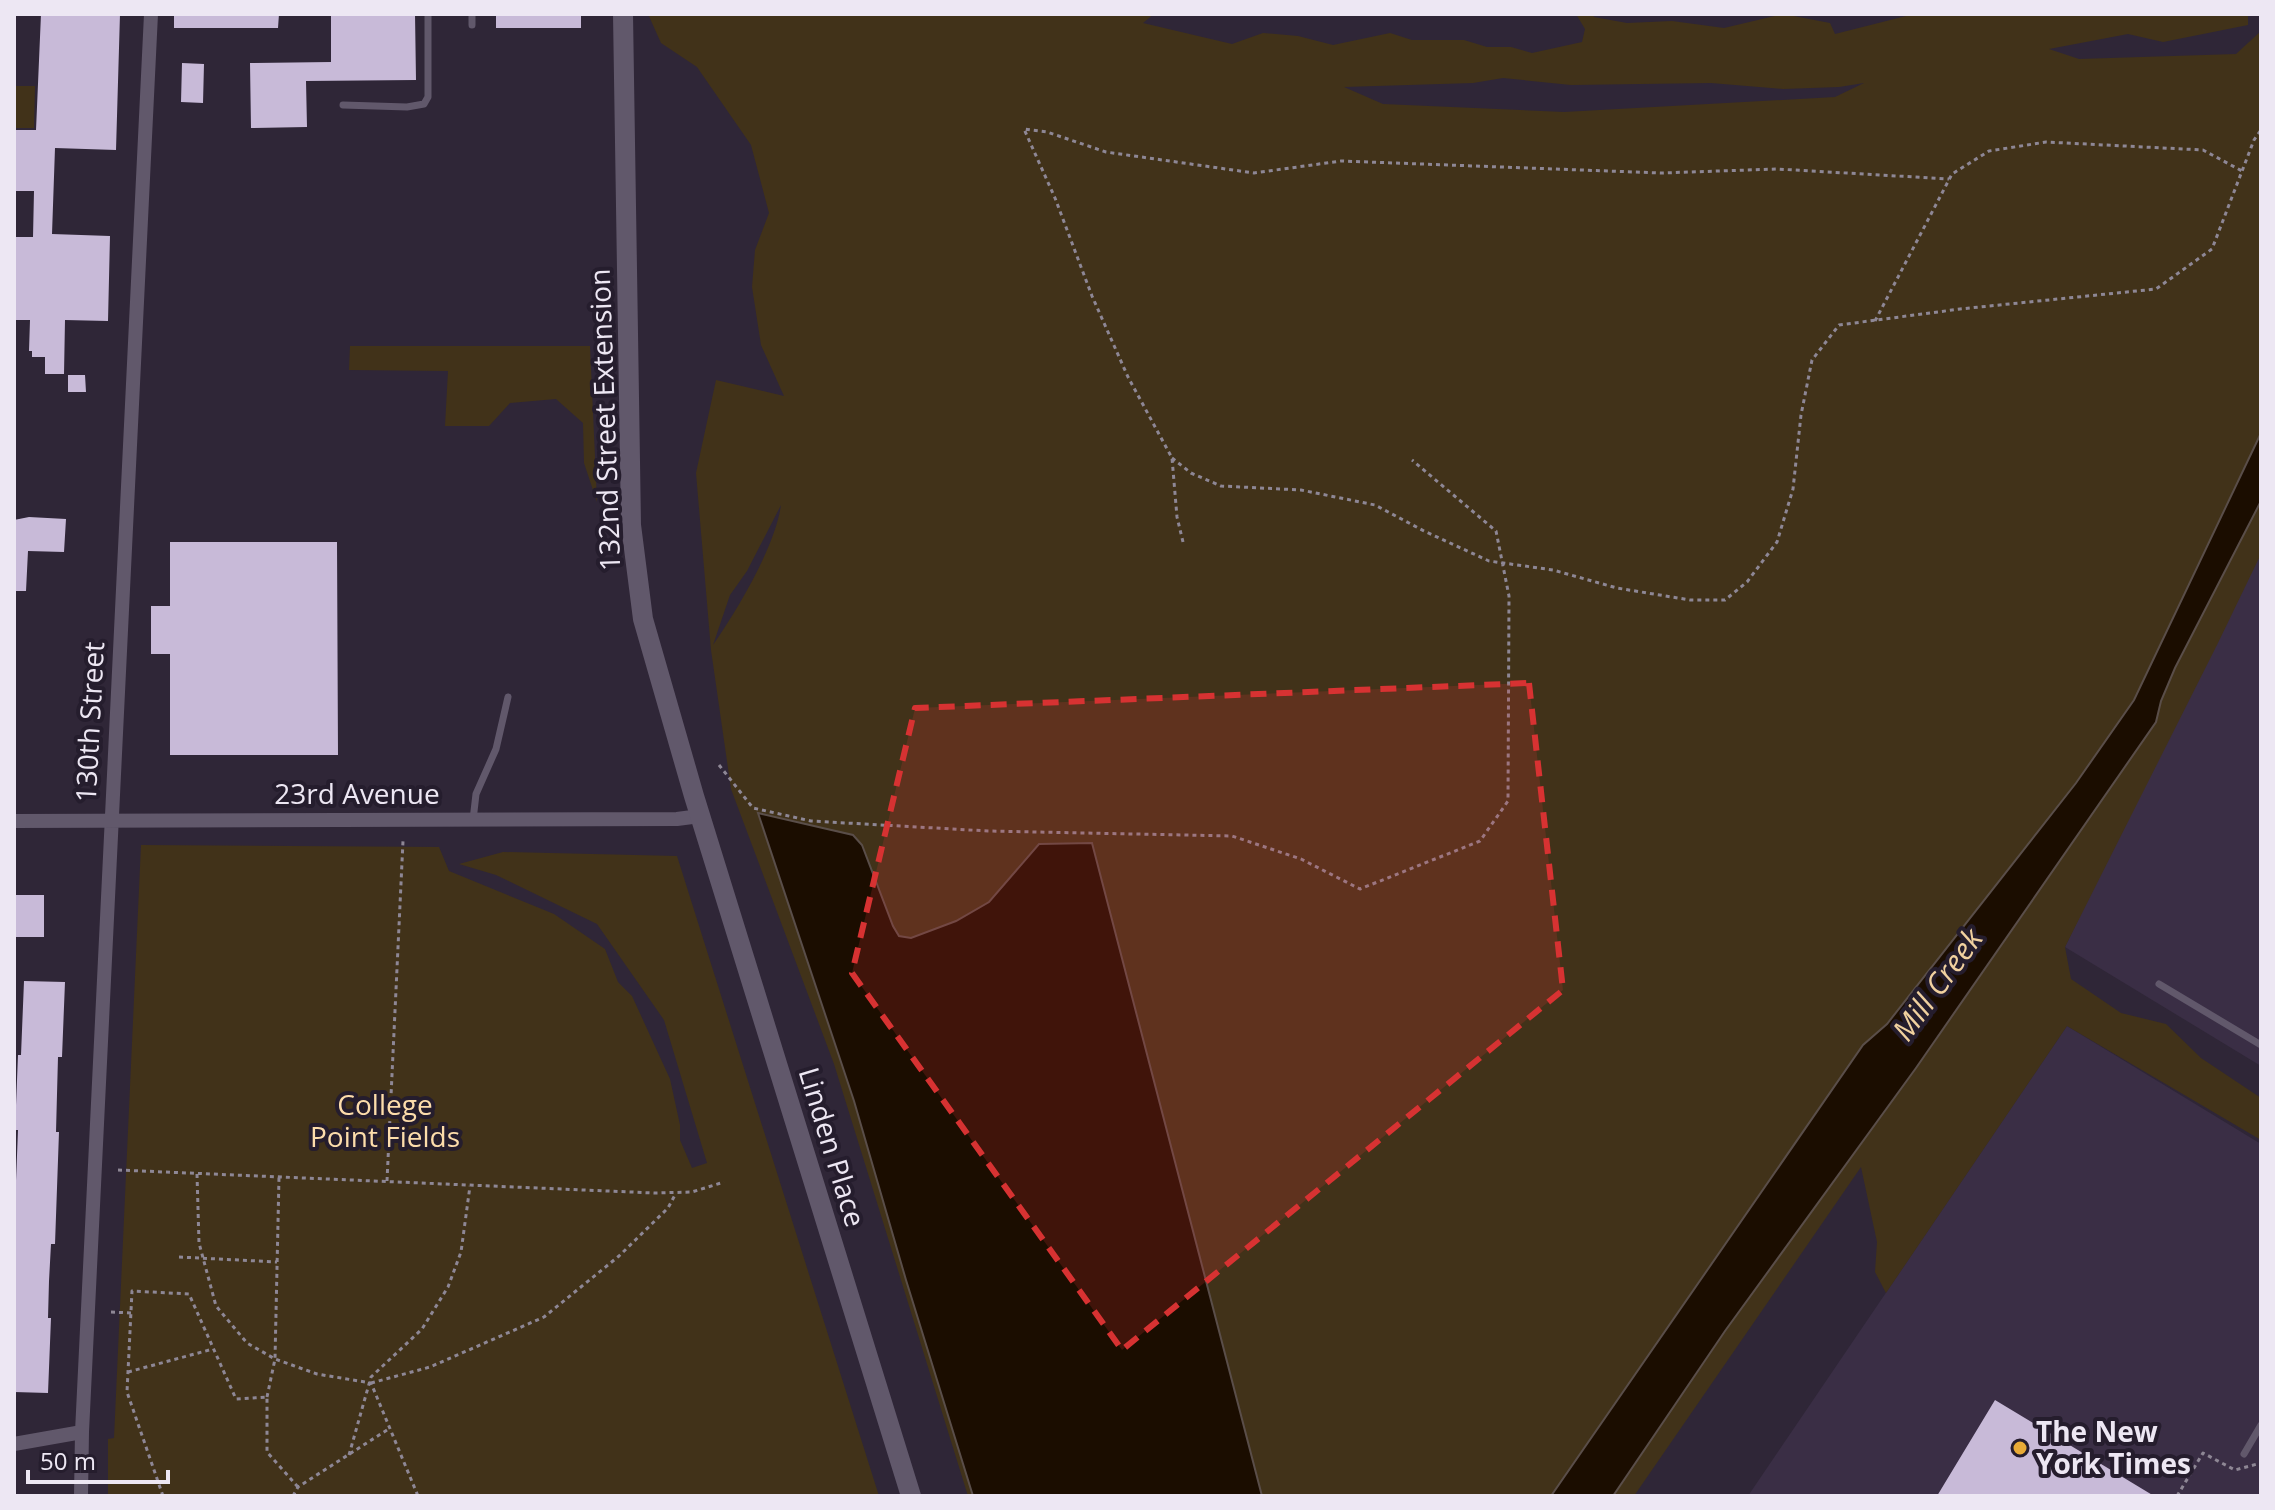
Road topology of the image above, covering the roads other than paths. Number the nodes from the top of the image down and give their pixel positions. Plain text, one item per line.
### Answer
1 (151, 14) edge
2 (428, 14) edge
3 (472, 14) edge
4 (623, 14) edge
5 (472, 25) dead end
6 (343, 105) dead end
7 (508, 697) dead end
8 (700, 816) junction
9 (473, 820) junction
10 (14, 821) edge
11 (111, 821) junction
12 (2159, 984) dead end
13 (2261, 1045) edge
14 (2261, 1425) edge
15 (82, 1432) junction
16 (14, 1444) edge
17 (2244, 1454) dead end
18 (81, 1496) edge
19 (911, 1496) edge

1 - 11 street, 130th Street
2 - 6 lane
3 - 5 lane
4 - 8 street, 132nd Street Extension
7 - 9 lane
8 - 9 street, 23rd Avenue
8 - 19 street, Linden Place
9 - 11 street, 23rd Avenue
10 - 11 street, 23rd Avenue
11 - 15 street, 130th Street
12 - 13 lane
14 - 17 lane
15 - 16 street
15 - 18 street, 130th Street

